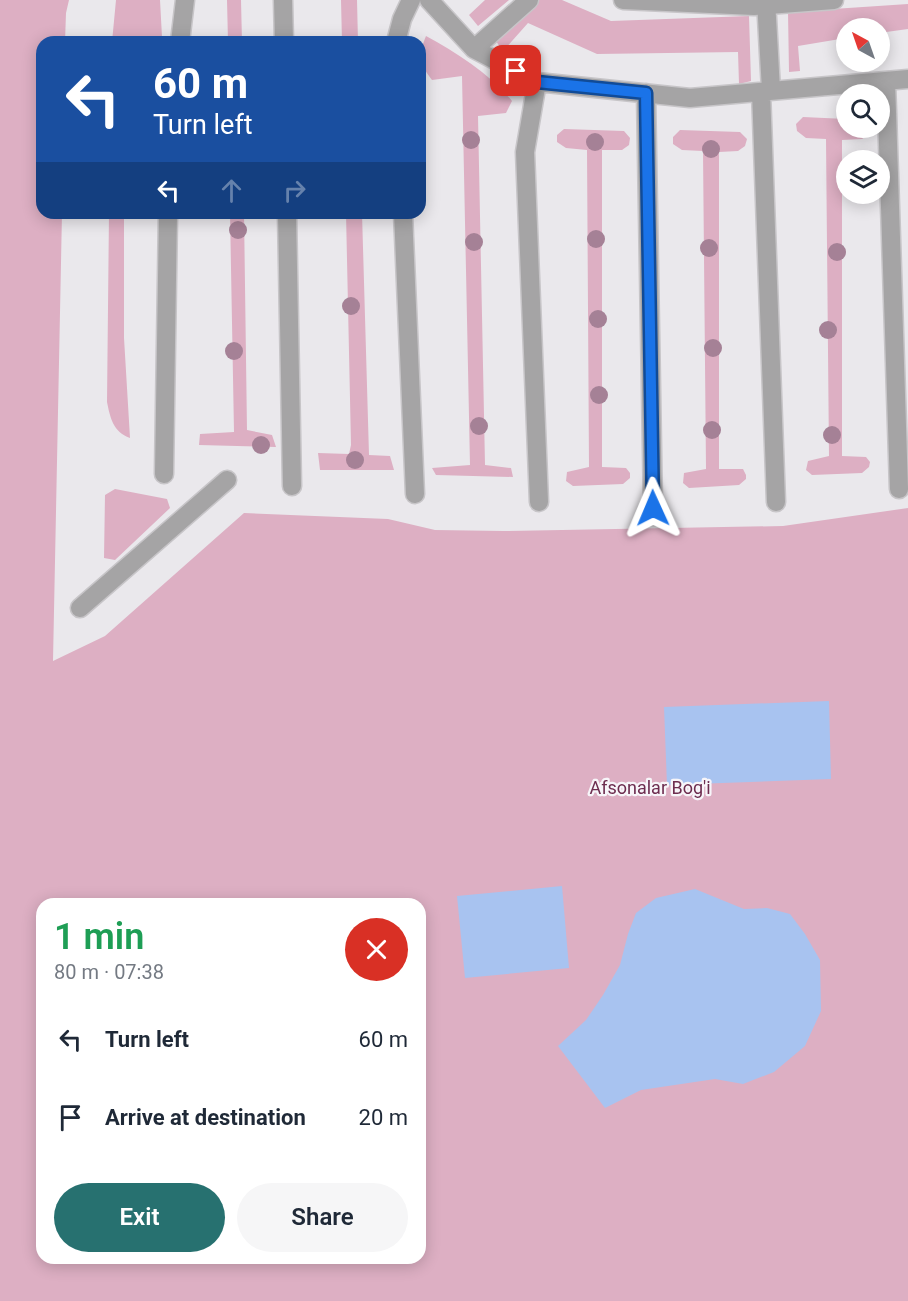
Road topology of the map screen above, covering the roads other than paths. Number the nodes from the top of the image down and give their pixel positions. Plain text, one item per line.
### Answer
1 (185, 0) edge
2 (283, 0) edge
3 (411, 0) edge
4 (429, 0) edge
5 (529, 0) edge
6 (623, 0) edge
7 (834, 0) edge
8 (766, 2) edge
9 (181, 36) edge
10 (284, 36) edge
11 (398, 36) edge
12 (474, 49) junction
13 (908, 79) edge
14 (886, 81) junction
15 (537, 82) junction
16 (766, 91) junction
17 (646, 93) junction
18 (168, 219) edge
19 (287, 219) edge
20 (403, 219) edge
21 (164, 474) dead end
22 (227, 480) dead end
23 (292, 486) dead end
24 (899, 489) dead end
25 (416, 494) dead end
26 (539, 502) dead end
27 (776, 502) dead end
28 (653, 508) dead end
29 (80, 608) dead end

1 - 9 lane
2 - 10 lane
3 - 11 lane
4 - 12 lane
5 - 12 lane
6 - 8 lane
7 - 8 lane
8 - 16 lane
12 - 15 lane
13 - 14 lane
14 - 16 lane
14 - 24 lane
15 - 17 lane
15 - 26 lane
16 - 17 lane
16 - 27 lane
17 - 28 lane
18 - 21 lane
19 - 23 lane
20 - 25 lane
22 - 29 lane

